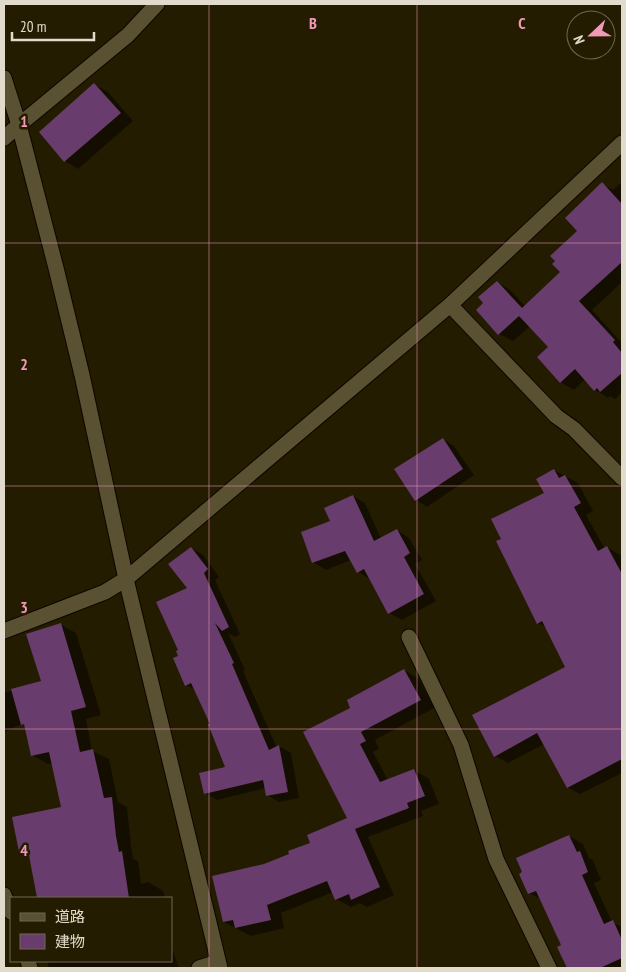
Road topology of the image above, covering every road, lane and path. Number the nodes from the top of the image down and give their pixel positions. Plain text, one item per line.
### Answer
1 (157, 4) edge
2 (4, 78) edge
3 (19, 125) junction
4 (4, 138) edge
5 (622, 143) edge
6 (450, 305) junction
7 (622, 478) edge
8 (126, 578) junction
9 (4, 630) edge
10 (409, 637) dead end
11 (4, 894) edge
12 (10, 909) edge
13 (219, 965) edge
14 (199, 968) edge
15 (549, 968) edge

1 - 3 street
2 - 3 street
3 - 4 street
3 - 8 street
5 - 6 street
6 - 7 street
6 - 8 street
8 - 9 street
8 - 13 street
10 - 15 street
11 - 12 street
13 - 14 street

